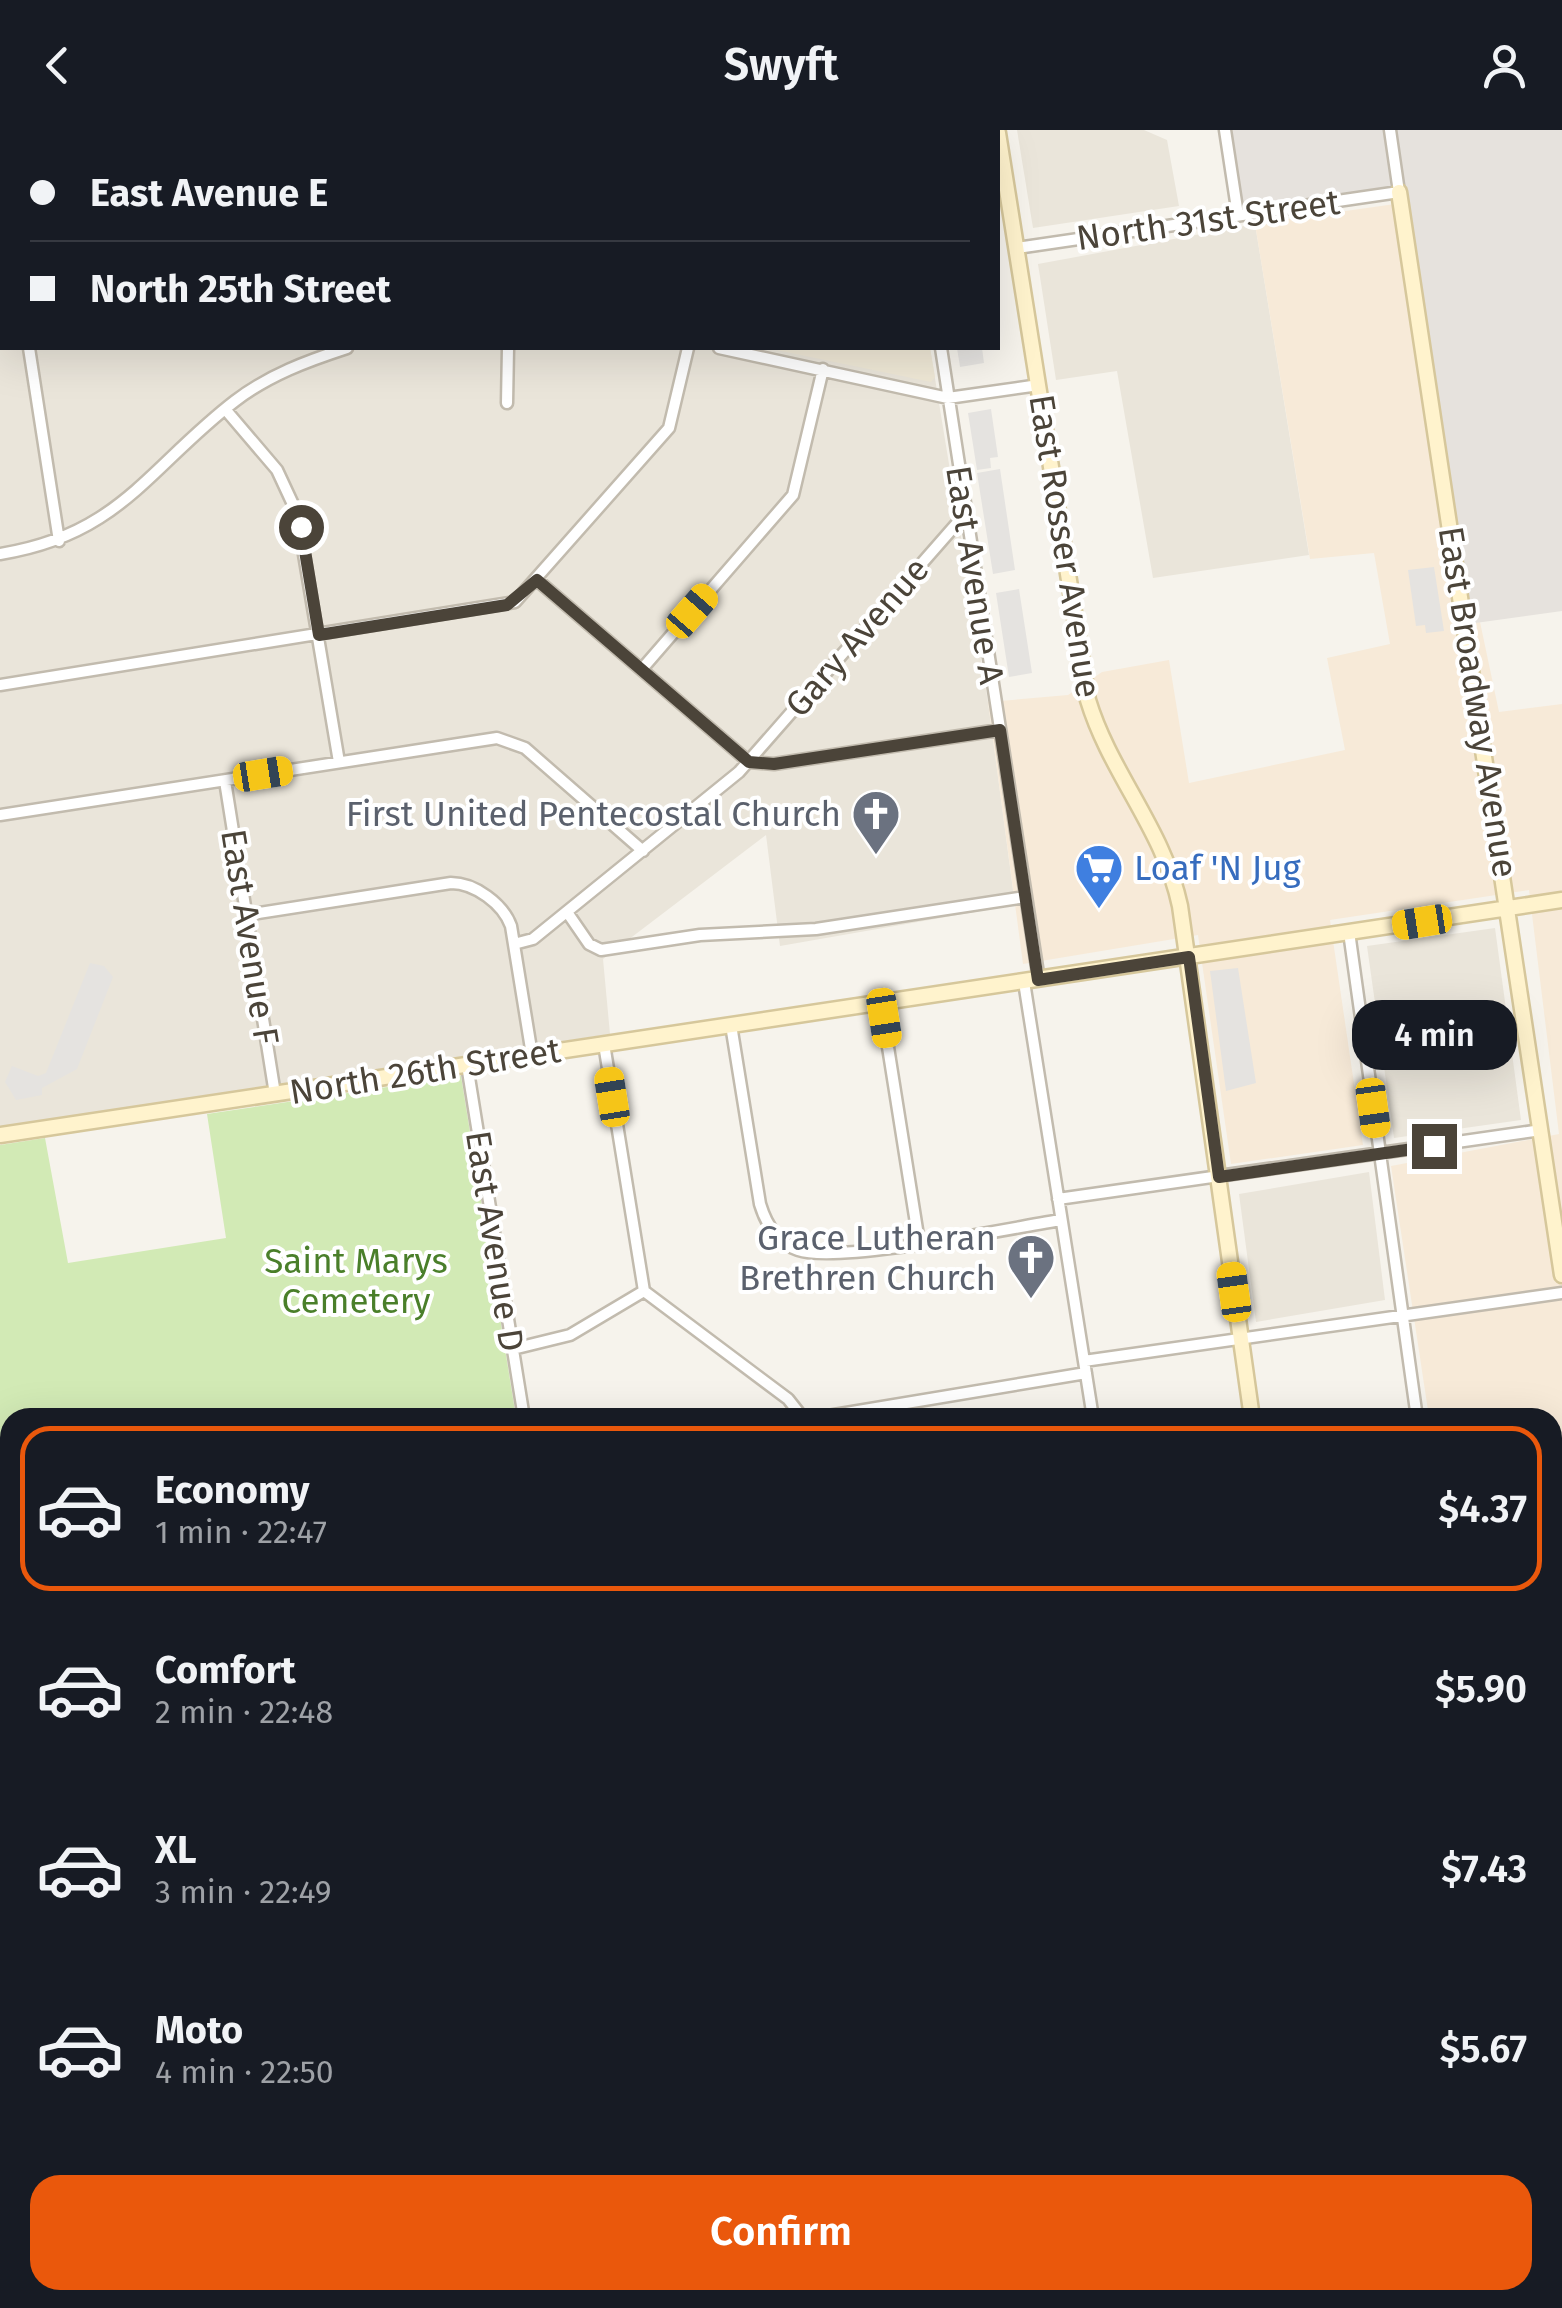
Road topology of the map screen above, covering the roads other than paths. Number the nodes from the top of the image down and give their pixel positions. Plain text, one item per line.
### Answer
1 (1225, 130) edge
2 (1390, 130) edge
3 (1000, 149) edge
4 (1400, 192) junction
5 (1238, 216) junction
6 (1018, 248) junction
7 (29, 350) edge
8 (342, 350) edge
9 (508, 350) edge
10 (688, 350) edge
11 (728, 350) edge
12 (941, 350) edge
13 (823, 369) junction
14 (1038, 384) junction
15 (948, 398) junction
16 (507, 403) dead end
17 (225, 409) junction
18 (966, 513) junction
19 (59, 540) junction
20 (0, 554) edge
21 (537, 580) junction
22 (319, 635) junction
23 (642, 668) junction
24 (0, 685) edge
25 (1000, 730) junction
26 (339, 762) junction
27 (749, 762) junction
28 (225, 780) junction
29 (0, 815) edge
30 (643, 851) junction
31 (1025, 897) junction
32 (1562, 900) edge
33 (1510, 908) junction
34 (567, 912) junction
35 (246, 916) junction
36 (1349, 932) junction
37 (514, 944) junction
38 (1189, 957) junction
39 (1031, 981) junction
40 (881, 1003) junction
41 (731, 1026) junction
42 (604, 1044) junction
43 (532, 1055) junction
44 (467, 1066) junction
45 (275, 1094) junction
46 (1541, 1130) junction
47 (0, 1135) edge
48 (1380, 1154) junction
49 (1219, 1177) junction
50 (1058, 1200) junction
51 (1061, 1220) junction
52 (919, 1242) junction
53 (1562, 1275) edge
54 (644, 1291) junction
55 (1562, 1293) edge
56 (1402, 1316) junction
57 (1241, 1339) junction
58 (513, 1349) junction
59 (1085, 1367) junction
60 (522, 1408) edge
61 (795, 1408) edge
62 (869, 1408) edge
63 (1091, 1408) edge
64 (1251, 1408) edge
65 (1416, 1408) edge

1 - 5 street
2 - 4 street, East Broadway Avenue
3 - 6 street, East Rosser Avenue
4 - 5 street, North 31st Street
4 - 33 street, East Broadway Avenue
5 - 6 street, North 31st Street
6 - 14 street, East Rosser Avenue
7 - 19 street
8 - 17 street
9 - 16 street
10 - 21 street
11 - 13 street
12 - 15 street, East Avenue A
13 - 15 street
13 - 23 street
14 - 15 street
14 - 38 street, East Rosser Avenue
15 - 18 street, East Avenue A
17 - 19 street
17 - 22 street
18 - 25 street, East Avenue A
18 - 27 street, Gary Avenue
19 - 20 street
21 - 22 street
21 - 23 street
22 - 24 street
22 - 26 street
23 - 27 street
25 - 27 street
25 - 31 street, East Avenue A
26 - 28 street
26 - 30 street
27 - 30 street, Gary Avenue
28 - 29 street
28 - 35 street, East Avenue F
30 - 34 street, Gary Avenue
31 - 34 street
31 - 39 street, East Avenue A
32 - 33 street, North 26th Street
33 - 36 street, North 26th Street
33 - 46 street, East Broadway Avenue
34 - 37 street, Gary Avenue
35 - 37 street
35 - 45 street, East Avenue F
36 - 38 street, North 26th Street
36 - 48 street
37 - 43 street
38 - 39 street, North 26th Street
38 - 49 street, East Rosser Avenue
39 - 40 street, North 26th Street
39 - 50 street, East Avenue A
40 - 41 street, North 26th Street
40 - 52 street
41 - 42 street, North 26th Street
41 - 52 street
42 - 43 street, North 26th Street
42 - 54 street
43 - 44 street, North 26th Street
44 - 45 street, North 26th Street
44 - 58 street, East Avenue D
45 - 47 street, North 26th Street
46 - 48 street
46 - 53 street, East Broadway Avenue
48 - 49 street
48 - 56 street
49 - 50 street
49 - 57 street, East Rosser Avenue
50 - 51 street, East Avenue A
51 - 52 street
51 - 59 street, East Avenue A
54 - 58 street
54 - 61 street
55 - 56 street
56 - 57 street
56 - 65 street
57 - 59 street
57 - 64 street, East Rosser Avenue
58 - 60 street, East Avenue D
59 - 62 street
59 - 63 street, East Avenue A

